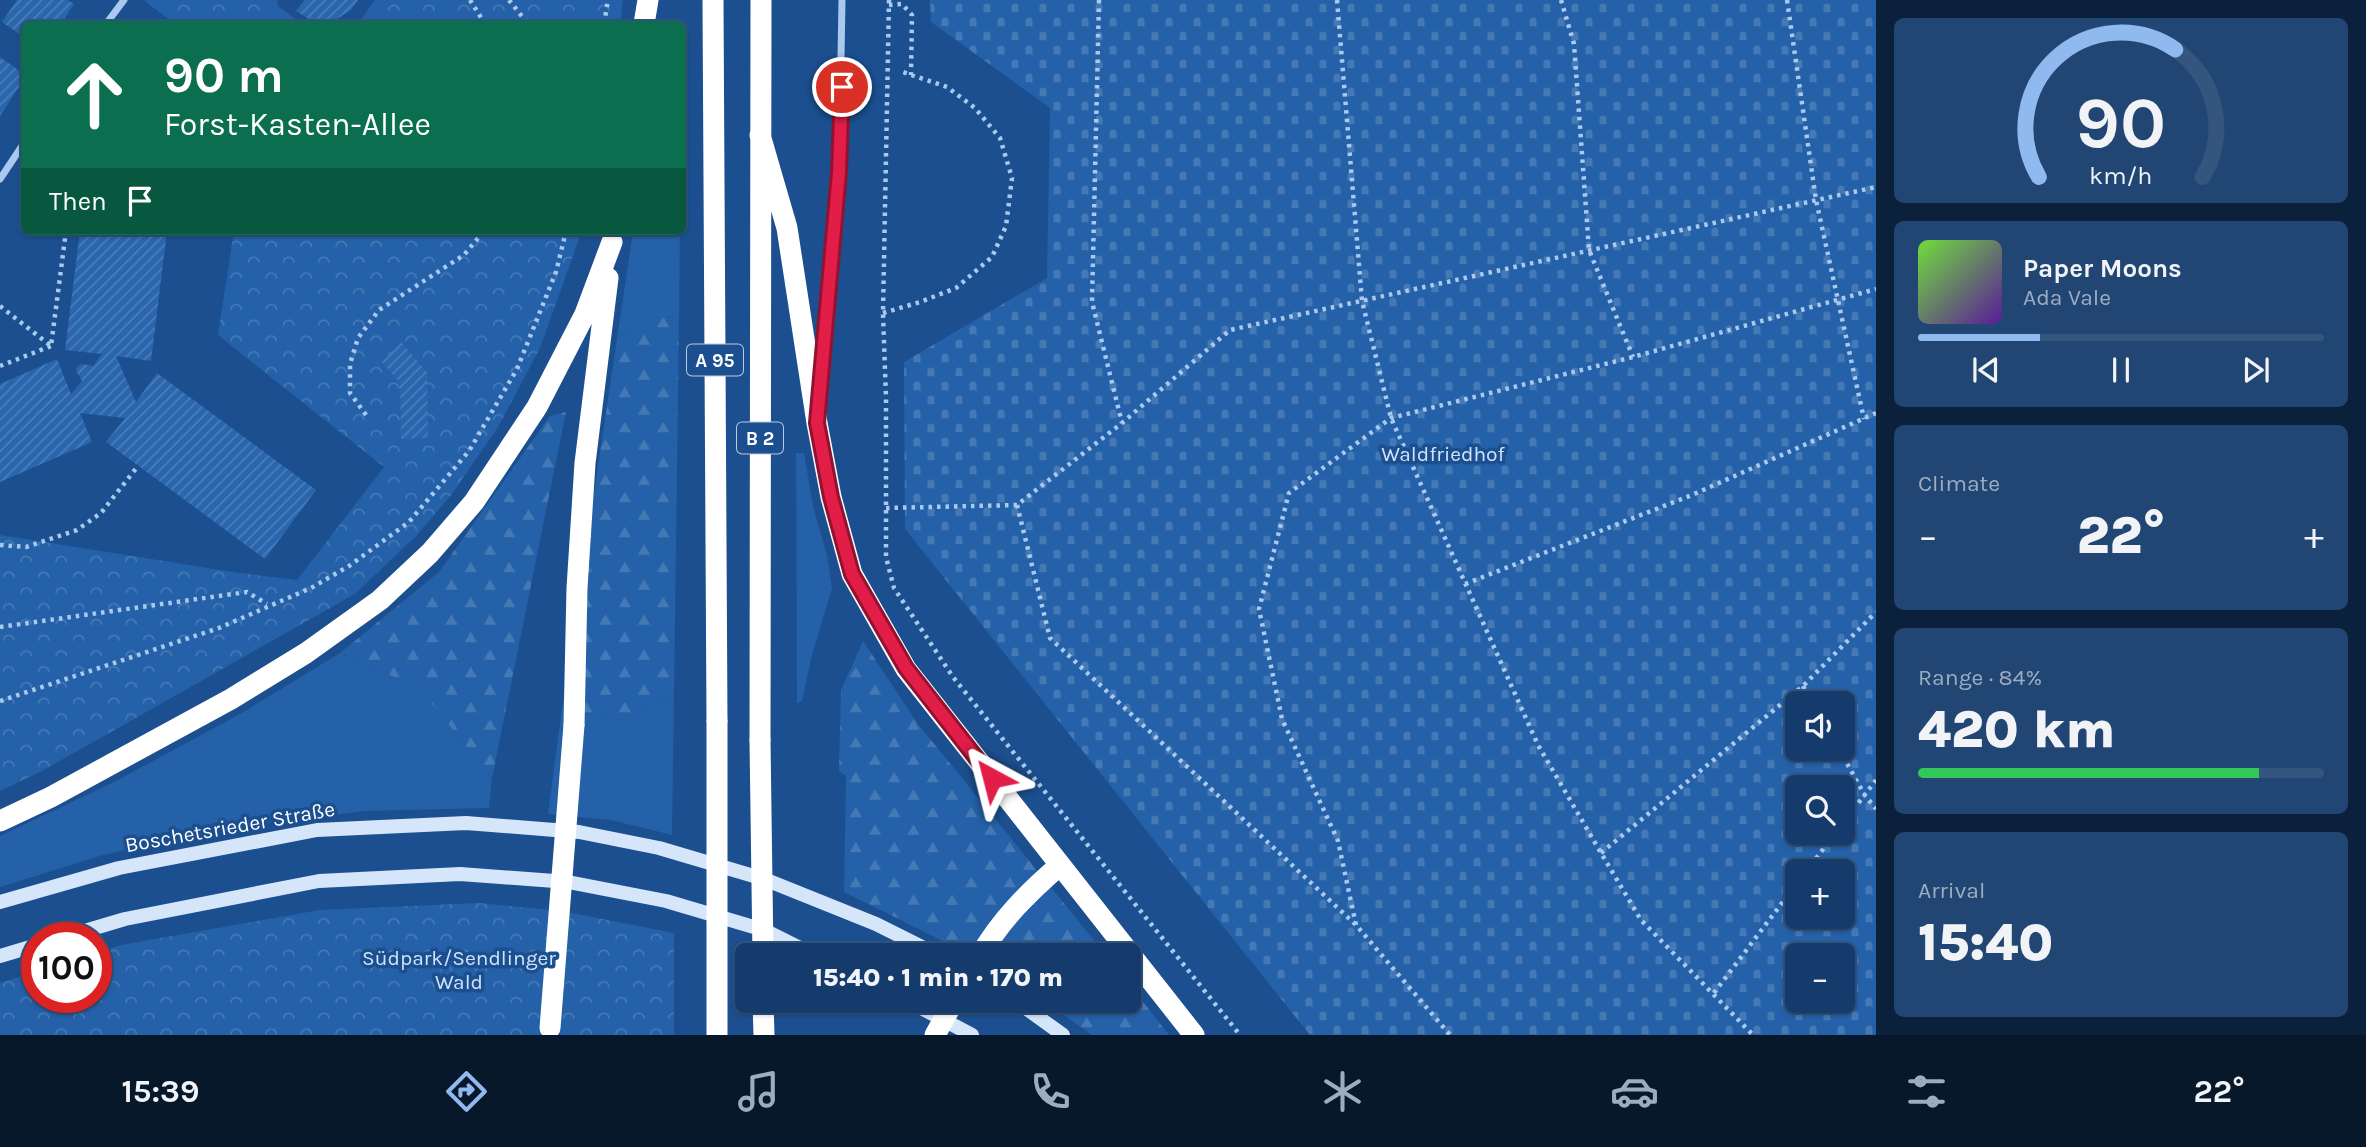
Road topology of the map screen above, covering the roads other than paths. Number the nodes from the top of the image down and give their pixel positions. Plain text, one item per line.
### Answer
1 (124, 0) edge
2 (648, 0) edge
3 (713, 0) edge
4 (761, 0) edge
5 (842, 0) edge
6 (108, 21) edge
7 (644, 21) edge
8 (760, 135) junction
9 (21, 148) edge
10 (0, 179) edge
11 (613, 237) edge
12 (817, 423) junction
13 (0, 821) edge
14 (1060, 865) junction
15 (0, 902) edge
16 (112, 923) edge
17 (763, 943) edge
18 (790, 943) edge
19 (914, 943) edge
20 (987, 943) edge
21 (21, 950) edge
22 (0, 956) edge
23 (763, 1013) edge
24 (931, 1013) edge
25 (947, 1013) edge
26 (1033, 1013) edge
27 (550, 1031) edge
28 (717, 1035) edge
29 (764, 1035) edge
30 (935, 1035) edge
31 (972, 1035) edge
32 (1063, 1035) edge
33 (1194, 1035) edge

1 - 6 street
2 - 7 highway
3 - 28 highway, A 95, bridge
4 - 8 highway
5 - 12 street
8 - 12 highway
8 - 17 highway, B 2, bridge
9 - 10 street
11 - 13 highway
11 - 27 highway, bridge
12 - 14 highway
14 - 20 highway
14 - 33 highway
15 - 19 main road, Boschetsrieder Straße
16 - 18 main road
21 - 22 main road
23 - 29 highway
24 - 31 main road
25 - 30 highway, bridge
26 - 32 main road

